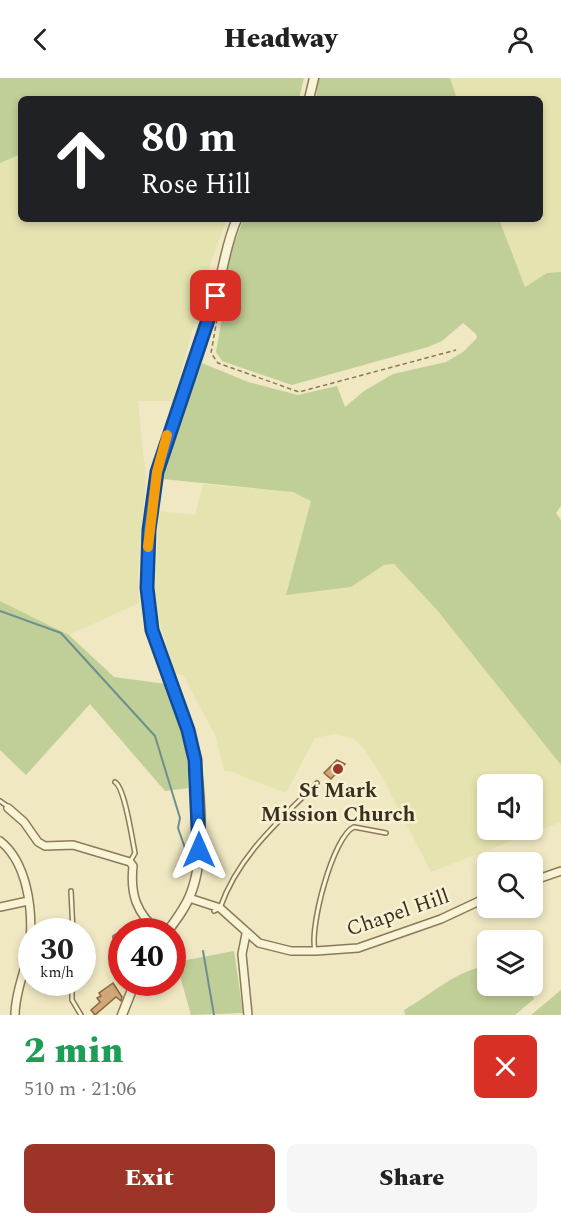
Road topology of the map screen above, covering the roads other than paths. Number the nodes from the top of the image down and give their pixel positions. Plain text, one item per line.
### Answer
1 (314, 78) edge
2 (310, 96) edge
3 (236, 222) edge
4 (115, 782) dead end
5 (317, 783) dead end
6 (0, 801) edge
7 (9, 807) joint
8 (386, 833) dead end
9 (0, 842) edge
10 (130, 862) junction
11 (561, 871) edge
12 (543, 877) edge
13 (71, 891) dead end
14 (190, 899) junction
15 (28, 901) junction
16 (477, 902) edge
17 (0, 907) edge
18 (217, 910) junction
19 (72, 918) edge
20 (144, 918) edge
21 (177, 918) edge
22 (246, 934) junction
23 (316, 951) junction
24 (72, 996) edge
25 (129, 996) edge
26 (15, 1015) edge
27 (81, 1015) edge
28 (122, 1015) edge
29 (249, 1015) edge

1 - 2 street
3 - 14 street
4 - 10 lane
5 - 18 lane
6 - 7 lane
7 - 10 street
8 - 23 lane
9 - 15 street
10 - 20 street
11 - 12 street
13 - 19 lane
14 - 18 street, Chapel Hill
14 - 21 street
15 - 17 street
15 - 26 street
16 - 23 street, Chapel Hill
18 - 22 street, Chapel Hill
22 - 23 street, Chapel Hill
22 - 29 street
24 - 27 lane
25 - 28 street

